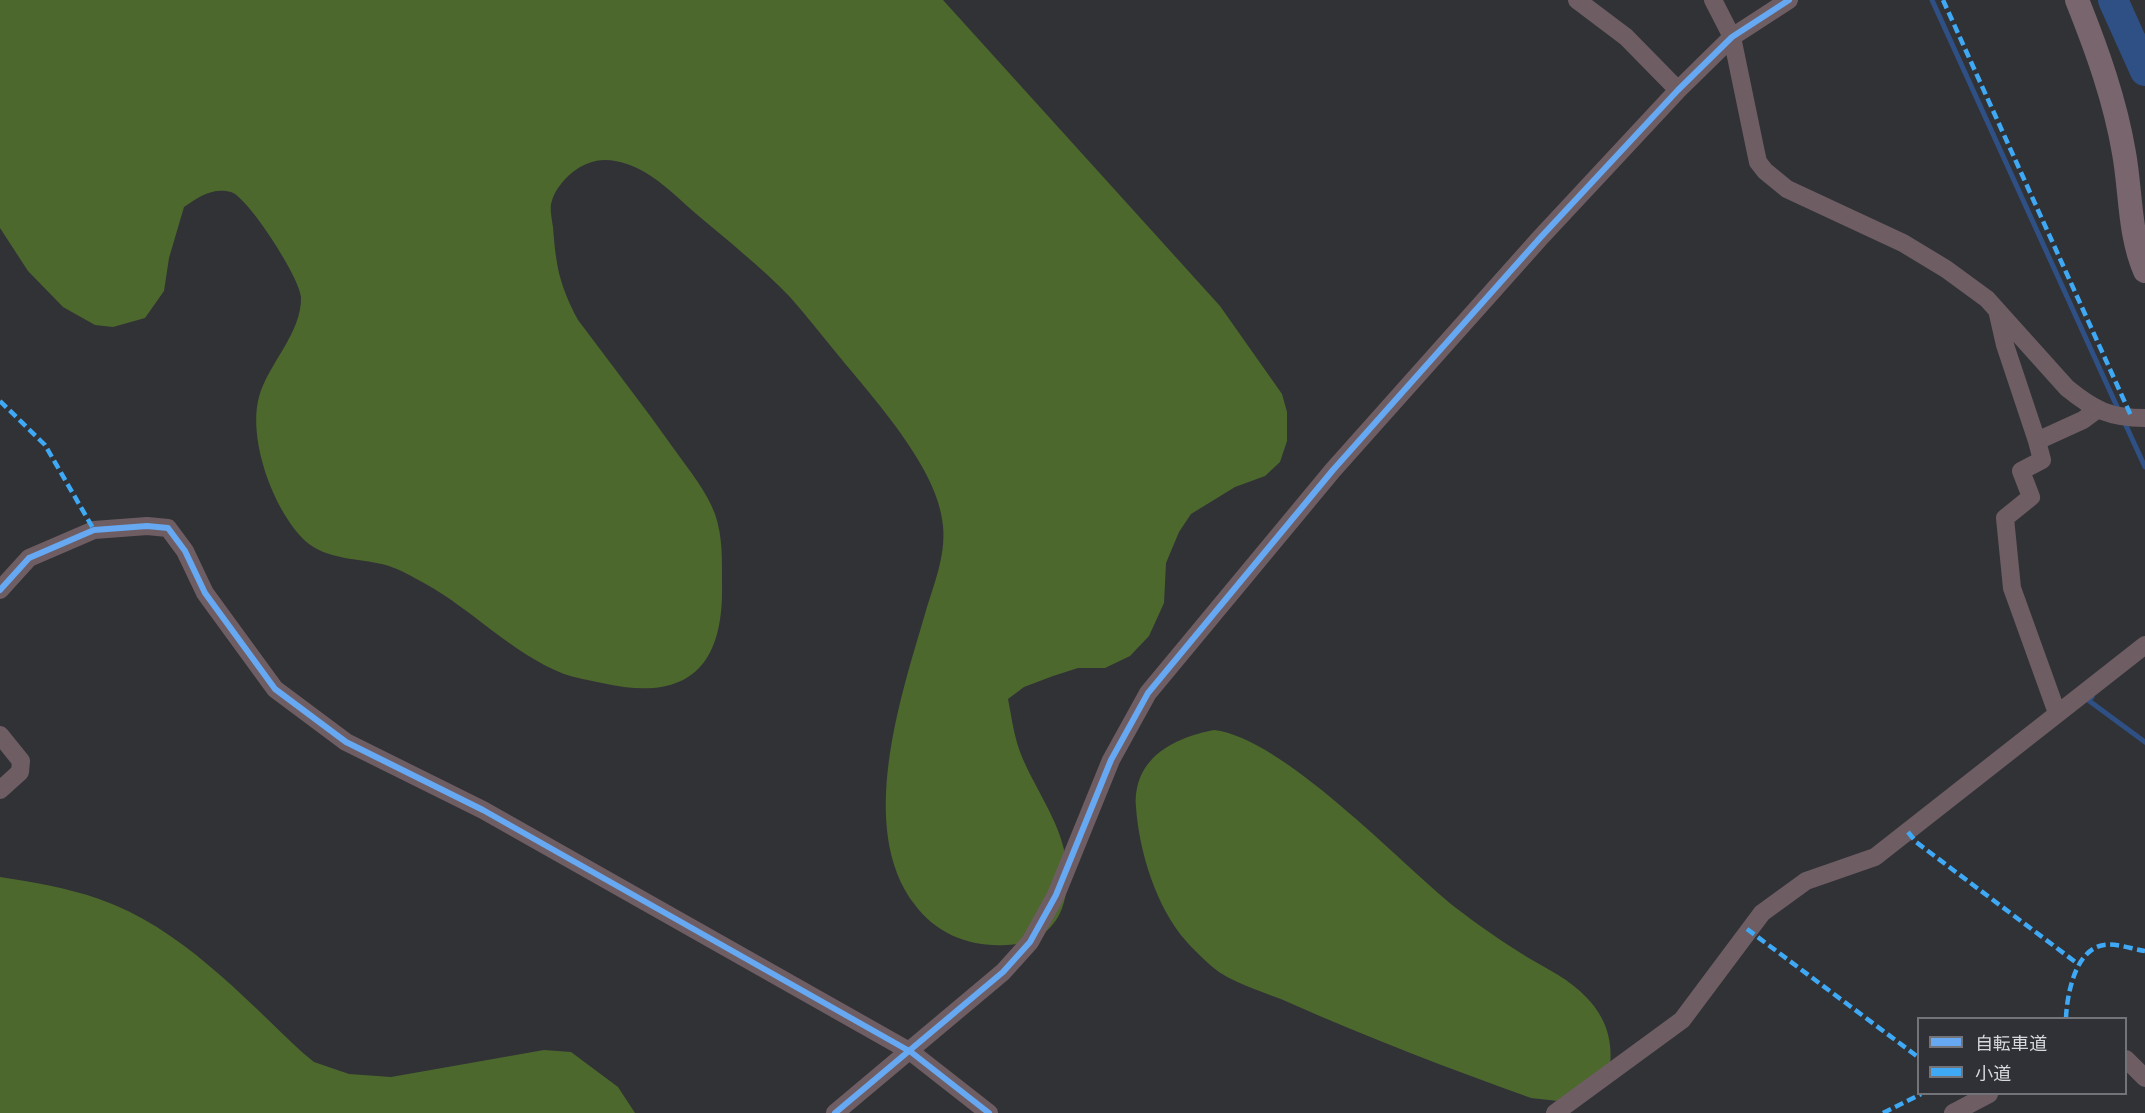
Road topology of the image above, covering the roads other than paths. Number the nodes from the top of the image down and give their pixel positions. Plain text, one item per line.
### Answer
1 (1713, 0) edge
2 (1789, 0) edge
3 (2077, 0) edge
4 (1587, 3) edge
5 (1732, 37) junction
6 (1677, 90) junction
7 (2145, 271) edge
8 (1997, 311) junction
9 (2098, 409) junction
10 (2145, 418) edge
11 (2037, 441) junction
12 (0, 590) edge
13 (2145, 645) edge
14 (2057, 712) junction
15 (0, 735) edge
16 (0, 790) edge
17 (911, 1052) junction
18 (2127, 1060) edge
19 (2145, 1076) edge
20 (1987, 1095) edge
21 (835, 1113) edge
22 (989, 1113) edge
23 (1555, 1113) edge
24 (1953, 1113) edge

1 - 5 street
2 - 5 street
3 - 7 main road
4 - 6 street
5 - 6 street
5 - 8 street
6 - 17 street
8 - 9 street
8 - 11 street
9 - 10 street
9 - 11 street
11 - 14 street
12 - 17 street
13 - 14 street
14 - 23 street
15 - 16 street
17 - 21 street
17 - 22 street
18 - 19 street
20 - 24 street

